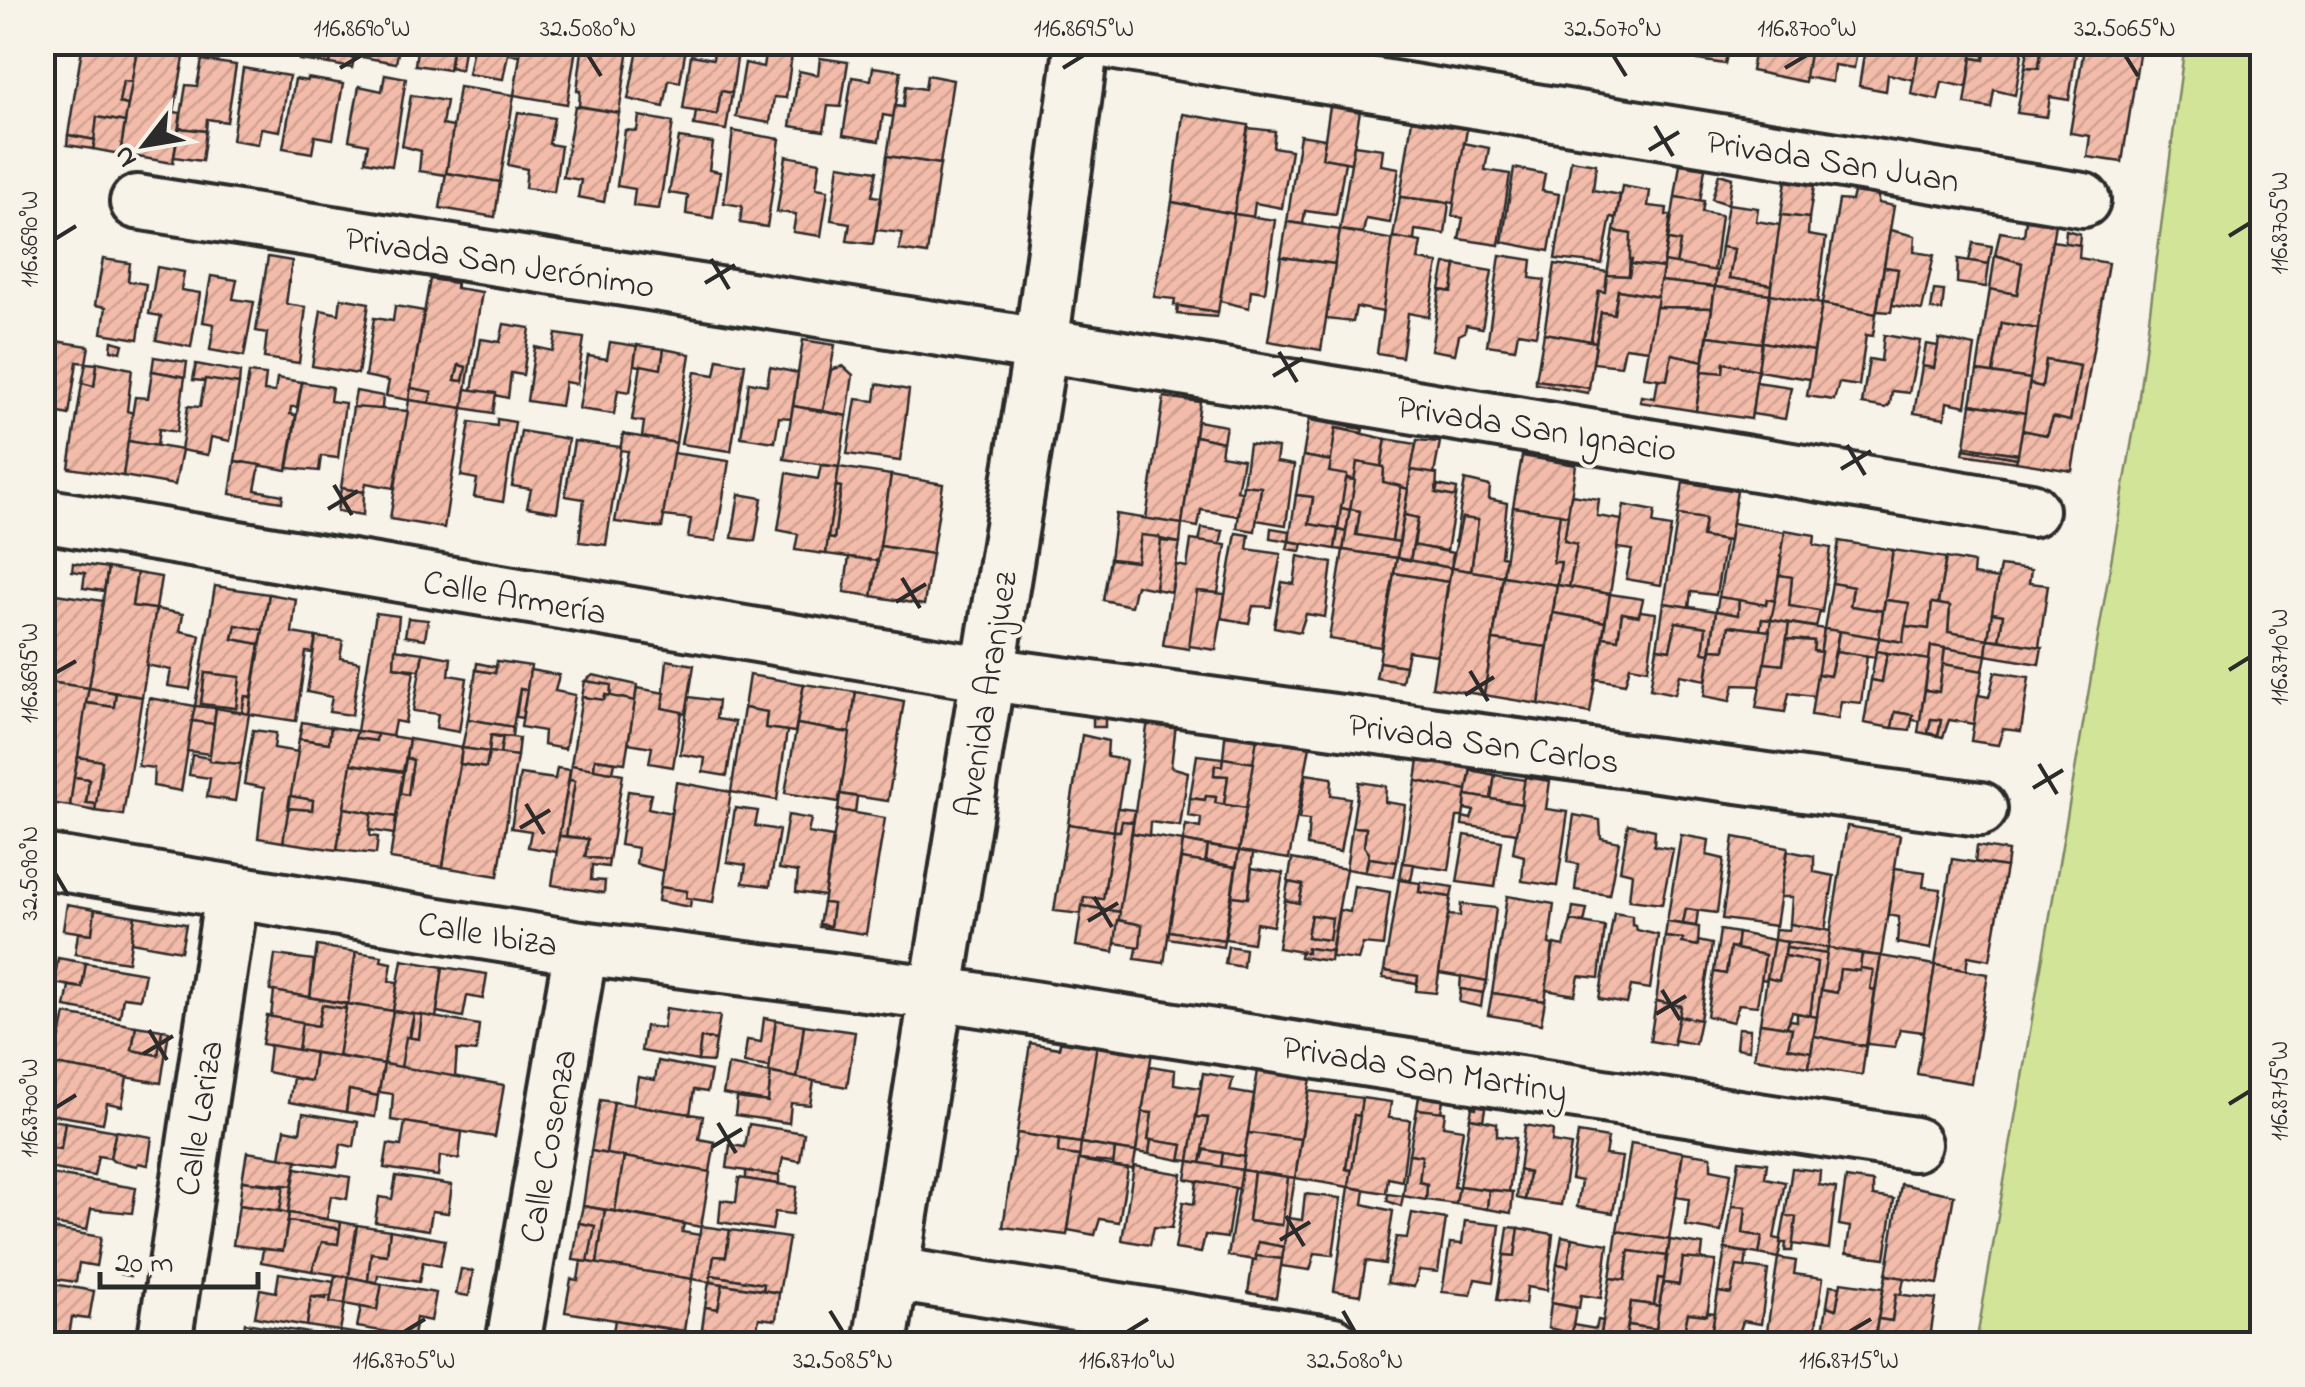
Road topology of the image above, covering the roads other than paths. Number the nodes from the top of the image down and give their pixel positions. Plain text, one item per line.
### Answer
1 (1082, 42) edge
2 (1110, 42) edge
3 (2083, 200) dead end
4 (136, 202) dead end
5 (1042, 346) junction
6 (2032, 510) dead end
7 (42, 515) edge
8 (989, 674) junction
9 (1980, 809) dead end
10 (42, 861) edge
11 (232, 892) junction
12 (580, 948) junction
13 (935, 993) junction
14 (1914, 1144) dead end
15 (893, 1274) junction
16 (164, 1344) edge
17 (513, 1344) edge
18 (880, 1344) edge
19 (1333, 1344) edge

1 - 5 street, Avenida Aranjuez
2 - 3 street, Privada San Juan
4 - 5 street, Privada San Jerónimo
5 - 6 street, Privada San Ignacio
5 - 8 street, Avenida Aranjuez
7 - 8 street, Calle Armería
8 - 9 street, Privada San Carlos
8 - 13 street, Avenida Aranjuez
10 - 11 street, Calle Ibiza
11 - 12 street, Calle Ibiza
11 - 16 street, Calle Lariza
12 - 13 street, Calle Ibiza
12 - 17 street, Calle Cosenza
13 - 14 street, Privada San Martiny
13 - 15 street, Avenida Aranjuez
15 - 18 street, Avenida Aranjuez
15 - 19 street

